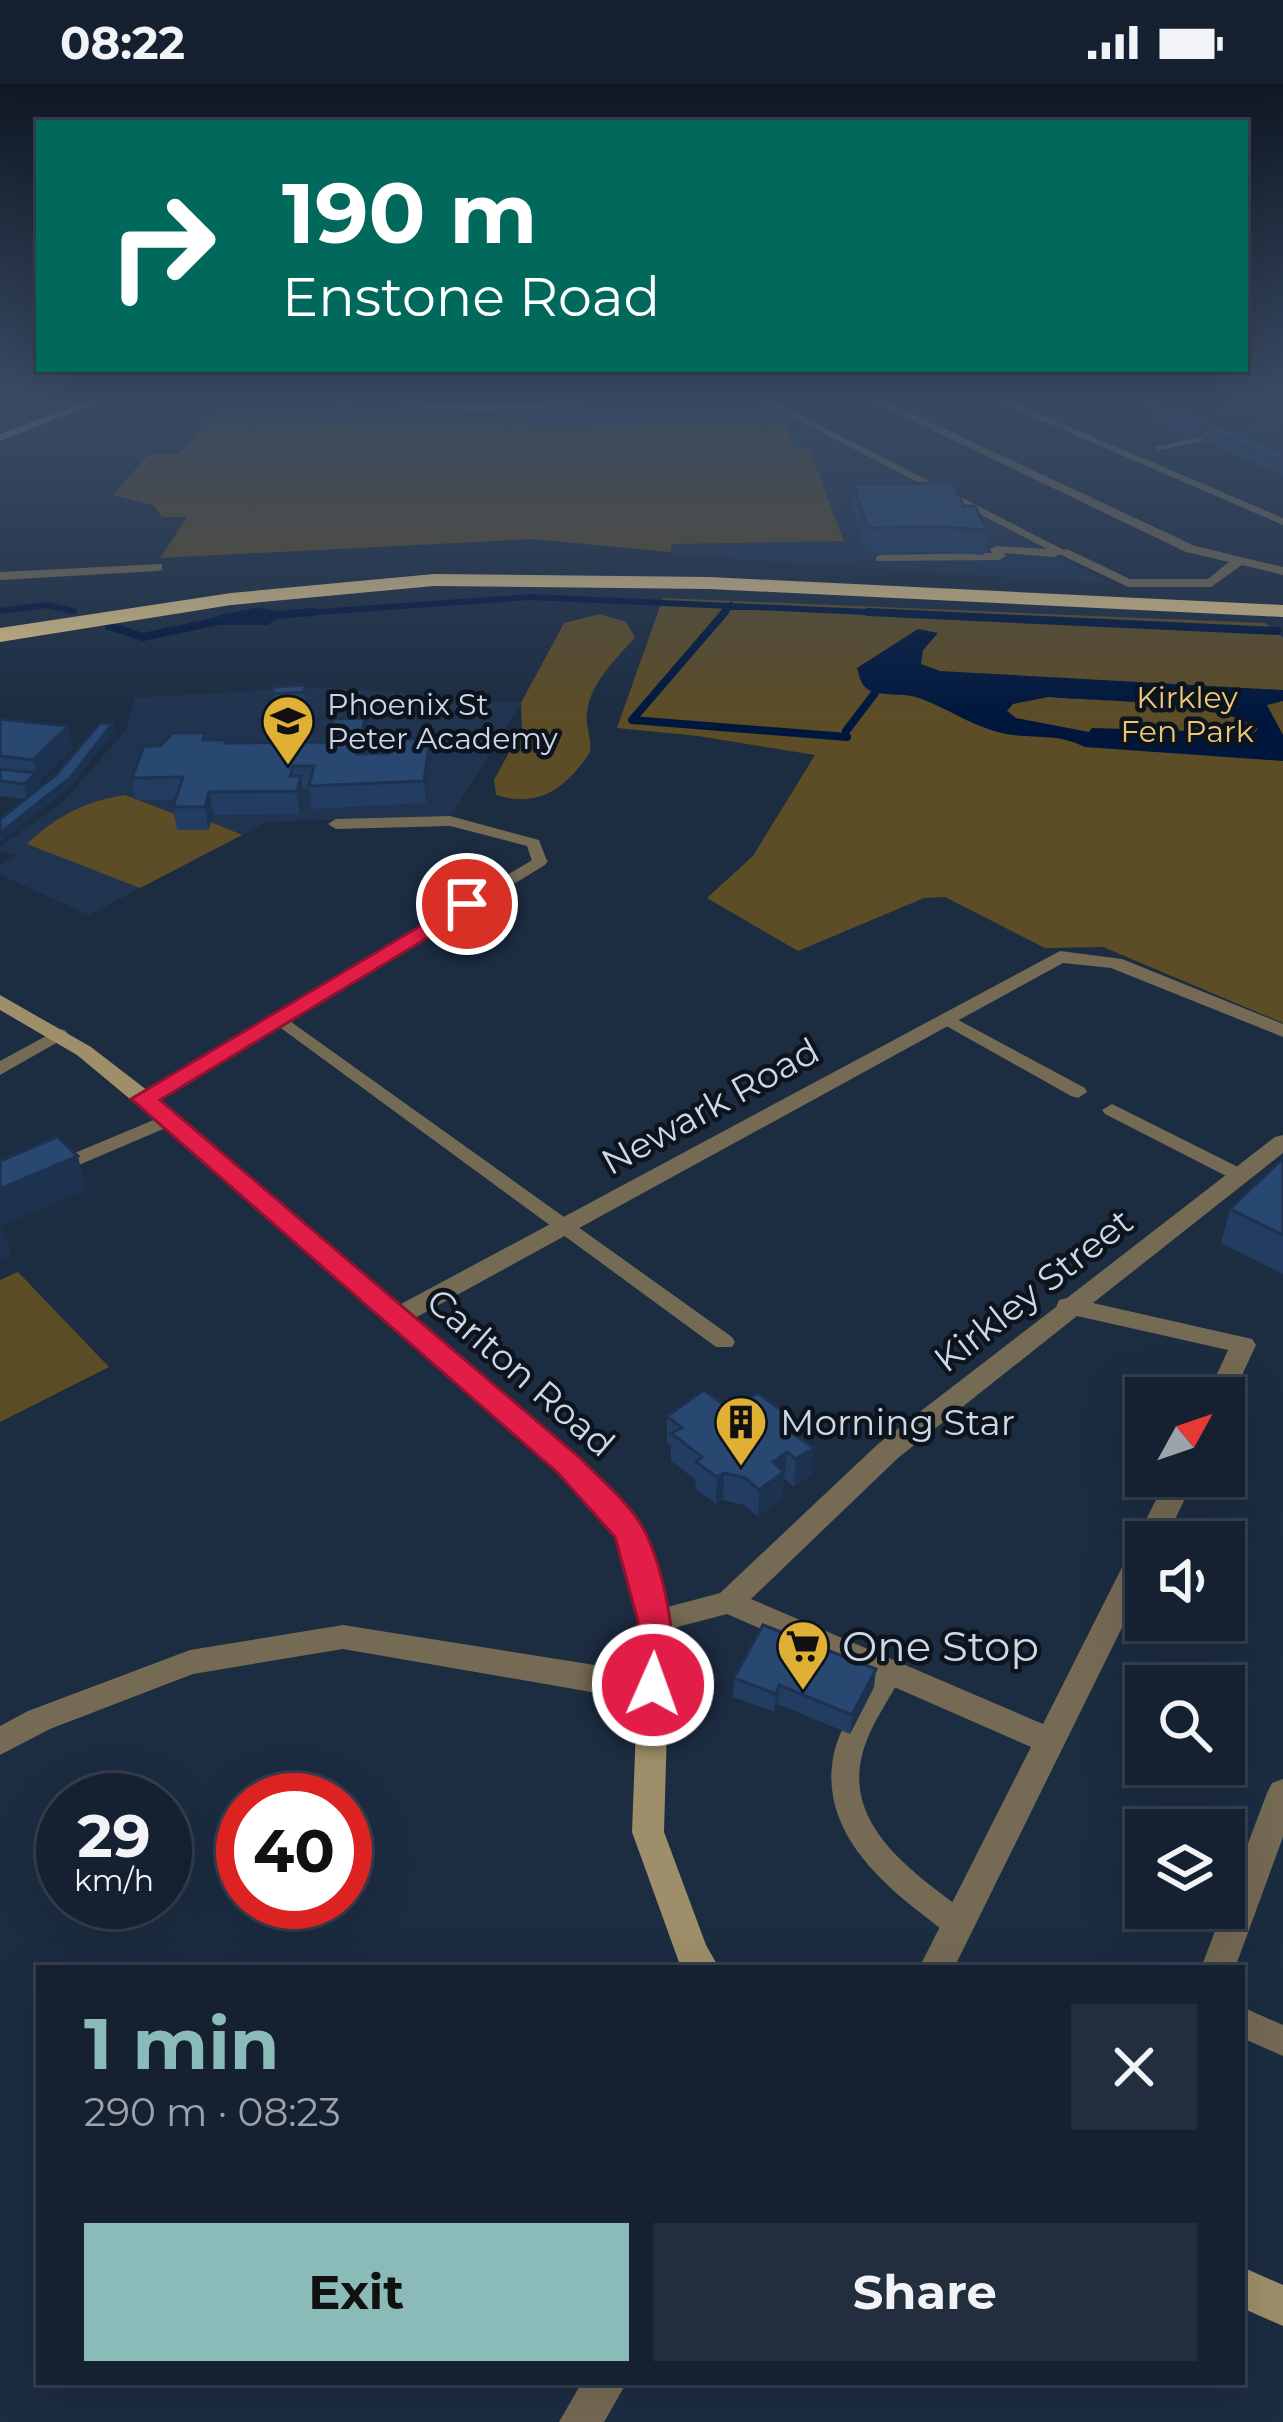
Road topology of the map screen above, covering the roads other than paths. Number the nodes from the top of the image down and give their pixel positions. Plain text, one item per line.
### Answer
1 (962, 502) edge
2 (1092, 502) edge
3 (1237, 502) edge
4 (1283, 522) edge
5 (982, 535) edge
6 (996, 549) junction
7 (1061, 553) junction
8 (880, 559) edge
9 (1237, 563) junction
10 (157, 567) dead end
11 (1283, 571) edge
12 (0, 576) edge
13 (1283, 611) edge
14 (0, 634) edge
15 (336, 824) dead end
16 (539, 861) joint
17 (0, 1001) edge
18 (946, 1018) junction
19 (280, 1019) junction
20 (1283, 1031) edge
21 (59, 1034) junction
22 (0, 1069) edge
23 (1078, 1092) dead end
24 (144, 1099) junction
25 (1112, 1110) dead end
26 (168, 1120) junction
27 (1283, 1142) edge
28 (1238, 1174) junction
29 (27, 1180) edge
30 (566, 1226) junction
31 (1068, 1306) junction
32 (395, 1318) junction
33 (724, 1342) dead end
34 (1229, 1377) edge
35 (1125, 1593) edge
36 (729, 1602) junction
37 (655, 1621) junction
38 (890, 1674) junction
39 (653, 1685) junction
40 (0, 1742) edge
41 (1053, 1742) junction
42 (1283, 1793) edge
43 (1277, 1829) edge
44 (959, 1925) junction
45 (700, 1965) edge
46 (938, 1965) edge
47 (1219, 1965) edge
48 (1245, 2023) edge
49 (1283, 2041) edge
50 (1245, 2288) edge
51 (1283, 2306) edge
52 (604, 2385) edge
53 (580, 2422) edge

1 - 7 lane
2 - 9 street
3 - 4 lane
5 - 6 lane
6 - 7 lane
6 - 8 lane
7 - 9 street
9 - 11 street
10 - 12 street
13 - 14 highway
15 - 16 lane
16 - 19 street
17 - 21 street, Carlton Road
18 - 20 street, Newark Road
18 - 23 lane
18 - 30 street, Newark Road
19 - 24 street
19 - 30 lane
21 - 22 lane
21 - 24 street, Carlton Road
24 - 26 street, Carlton Road
25 - 28 lane
26 - 29 lane
26 - 32 street, Carlton Road
27 - 28 street, Kirkley Street
28 - 31 street, Kirkley Street
30 - 32 street, Newark Road
30 - 33 lane
31 - 34 street
31 - 36 street, Kirkley Street
32 - 37 street, Carlton Road
35 - 41 street
36 - 37 street
36 - 38 street
37 - 39 street, Carlton Road
38 - 41 street
38 - 44 lane
39 - 40 street
39 - 45 street, Carlton Road
41 - 44 street
42 - 43 street
43 - 47 street
44 - 46 street
48 - 49 lane
50 - 51 street
52 - 53 street

